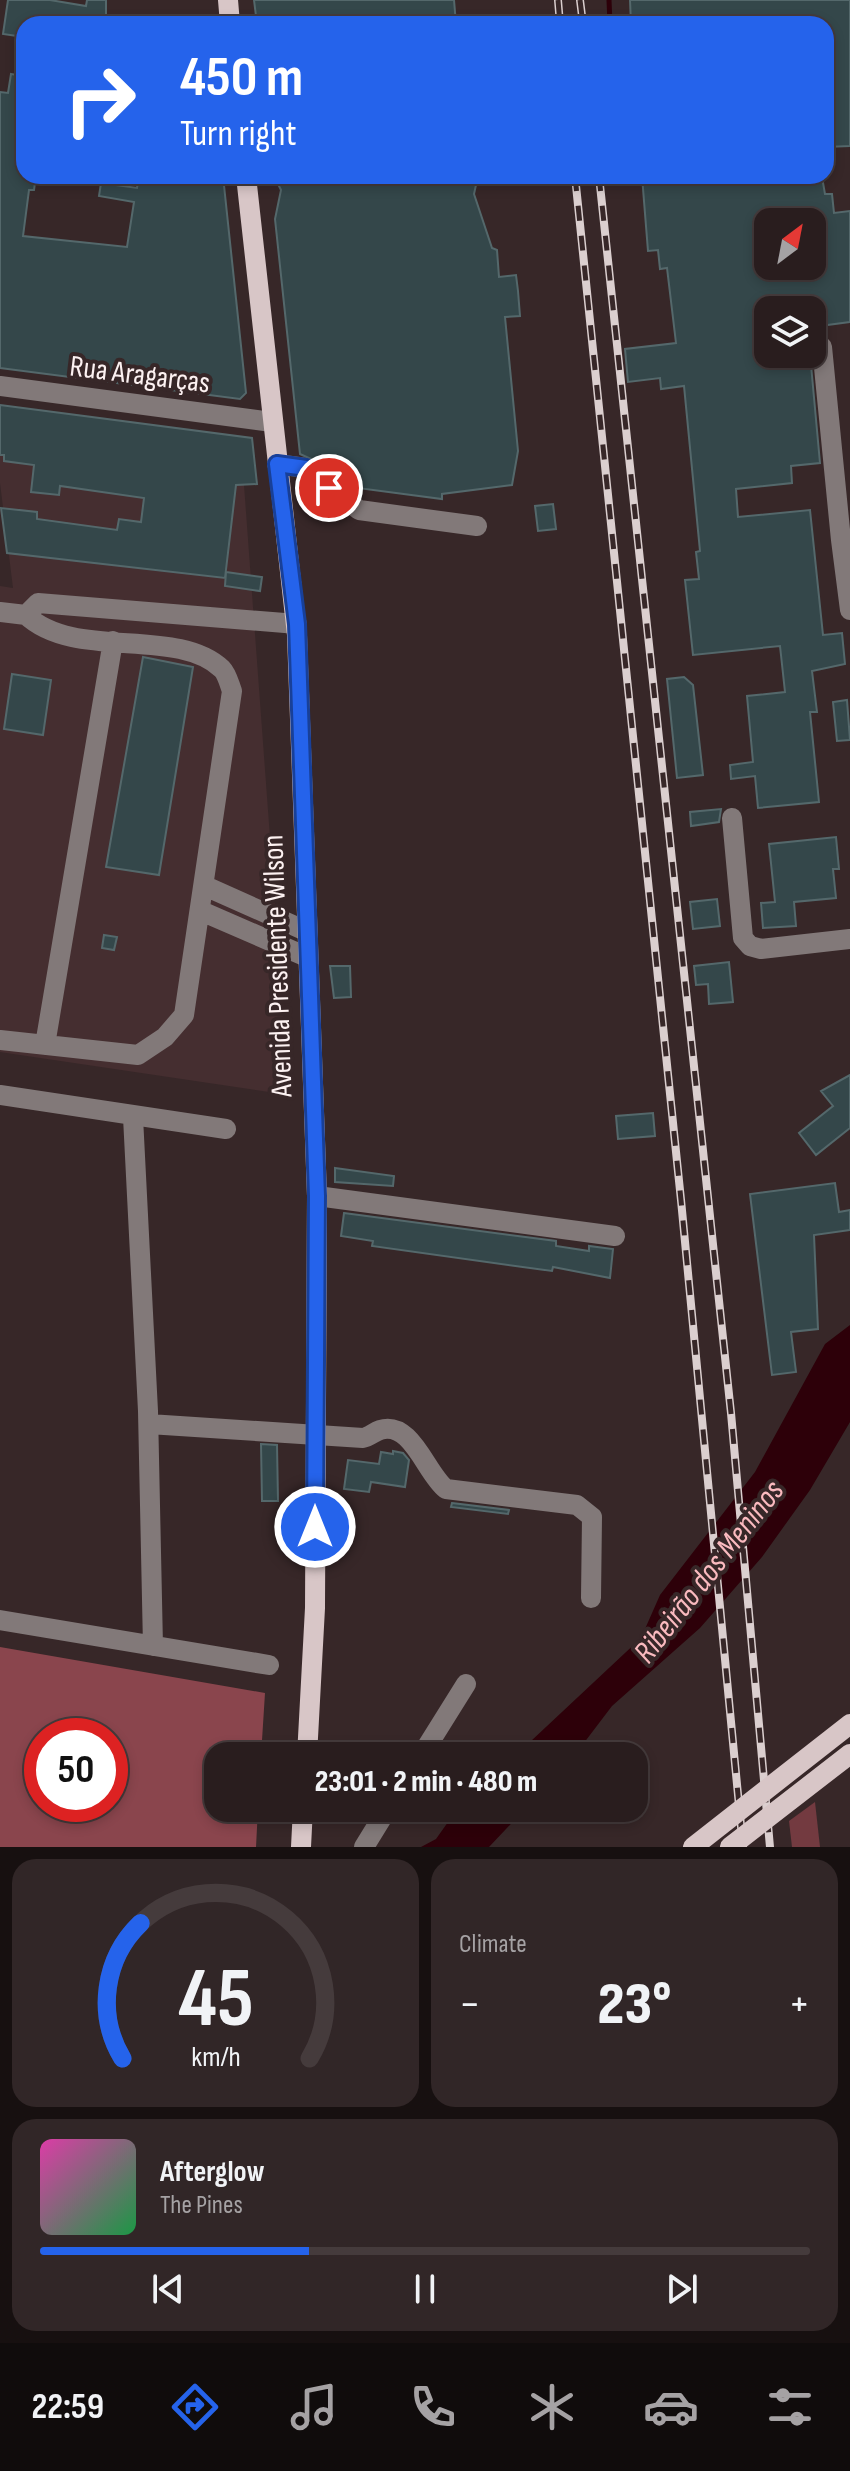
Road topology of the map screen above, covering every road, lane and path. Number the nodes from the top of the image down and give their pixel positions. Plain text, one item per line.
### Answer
1 (247, 184) edge
2 (825, 368) edge
3 (0, 386) edge
4 (272, 422) junction
5 (277, 464) junction
6 (477, 526) dead end
7 (846, 540) edge
8 (850, 610) edge
9 (0, 612) edge
10 (26, 615) junction
11 (297, 624) junction
12 (113, 641) junction
13 (732, 818) dead end
14 (205, 886) junction
15 (201, 911) junction
16 (306, 931) junction
17 (850, 939) edge
18 (307, 957) junction
19 (0, 1040) edge
20 (45, 1045) junction
21 (0, 1095) edge
22 (133, 1117) junction
23 (226, 1129) dead end
24 (317, 1196) junction
25 (615, 1236) dead end
26 (149, 1424) junction
27 (313, 1433) junction
28 (591, 1598) dead end
29 (0, 1620) edge
30 (153, 1646) junction
31 (269, 1665) dead end
32 (466, 1684) dead end
33 (850, 1724) edge
34 (308, 1742) edge
35 (430, 1742) edge
36 (850, 1754) edge
37 (302, 1822) edge
38 (379, 1822) edge
39 (301, 1847) edge
40 (364, 1847) edge
41 (693, 1847) edge
42 (730, 1847) edge

1 - 4 main road, Avenida Presidente Wilson
2 - 7 street
3 - 4 street, Rua Aragarças
4 - 5 main road, Avenida Presidente Wilson
5 - 6 street
5 - 11 main road, Avenida Presidente Wilson
7 - 8 street
9 - 10 street
10 - 11 street
10 - 12 street
11 - 16 main road, Avenida Presidente Wilson
12 - 14 street
12 - 20 street
13 - 17 street
14 - 15 street
14 - 16 street
15 - 18 street
15 - 20 street
16 - 18 main road, Avenida Presidente Wilson
18 - 24 main road, Avenida Presidente Wilson
19 - 20 street
21 - 22 street
22 - 23 street
22 - 26 street
24 - 25 street
24 - 27 main road, Avenida Presidente Wilson
26 - 27 street
26 - 30 street
27 - 28 street
27 - 34 main road, Avenida Presidente Wilson
29 - 30 street
30 - 31 street
32 - 35 street
33 - 41 main road, bridge
36 - 42 main road, bridge
37 - 39 main road
38 - 40 street

